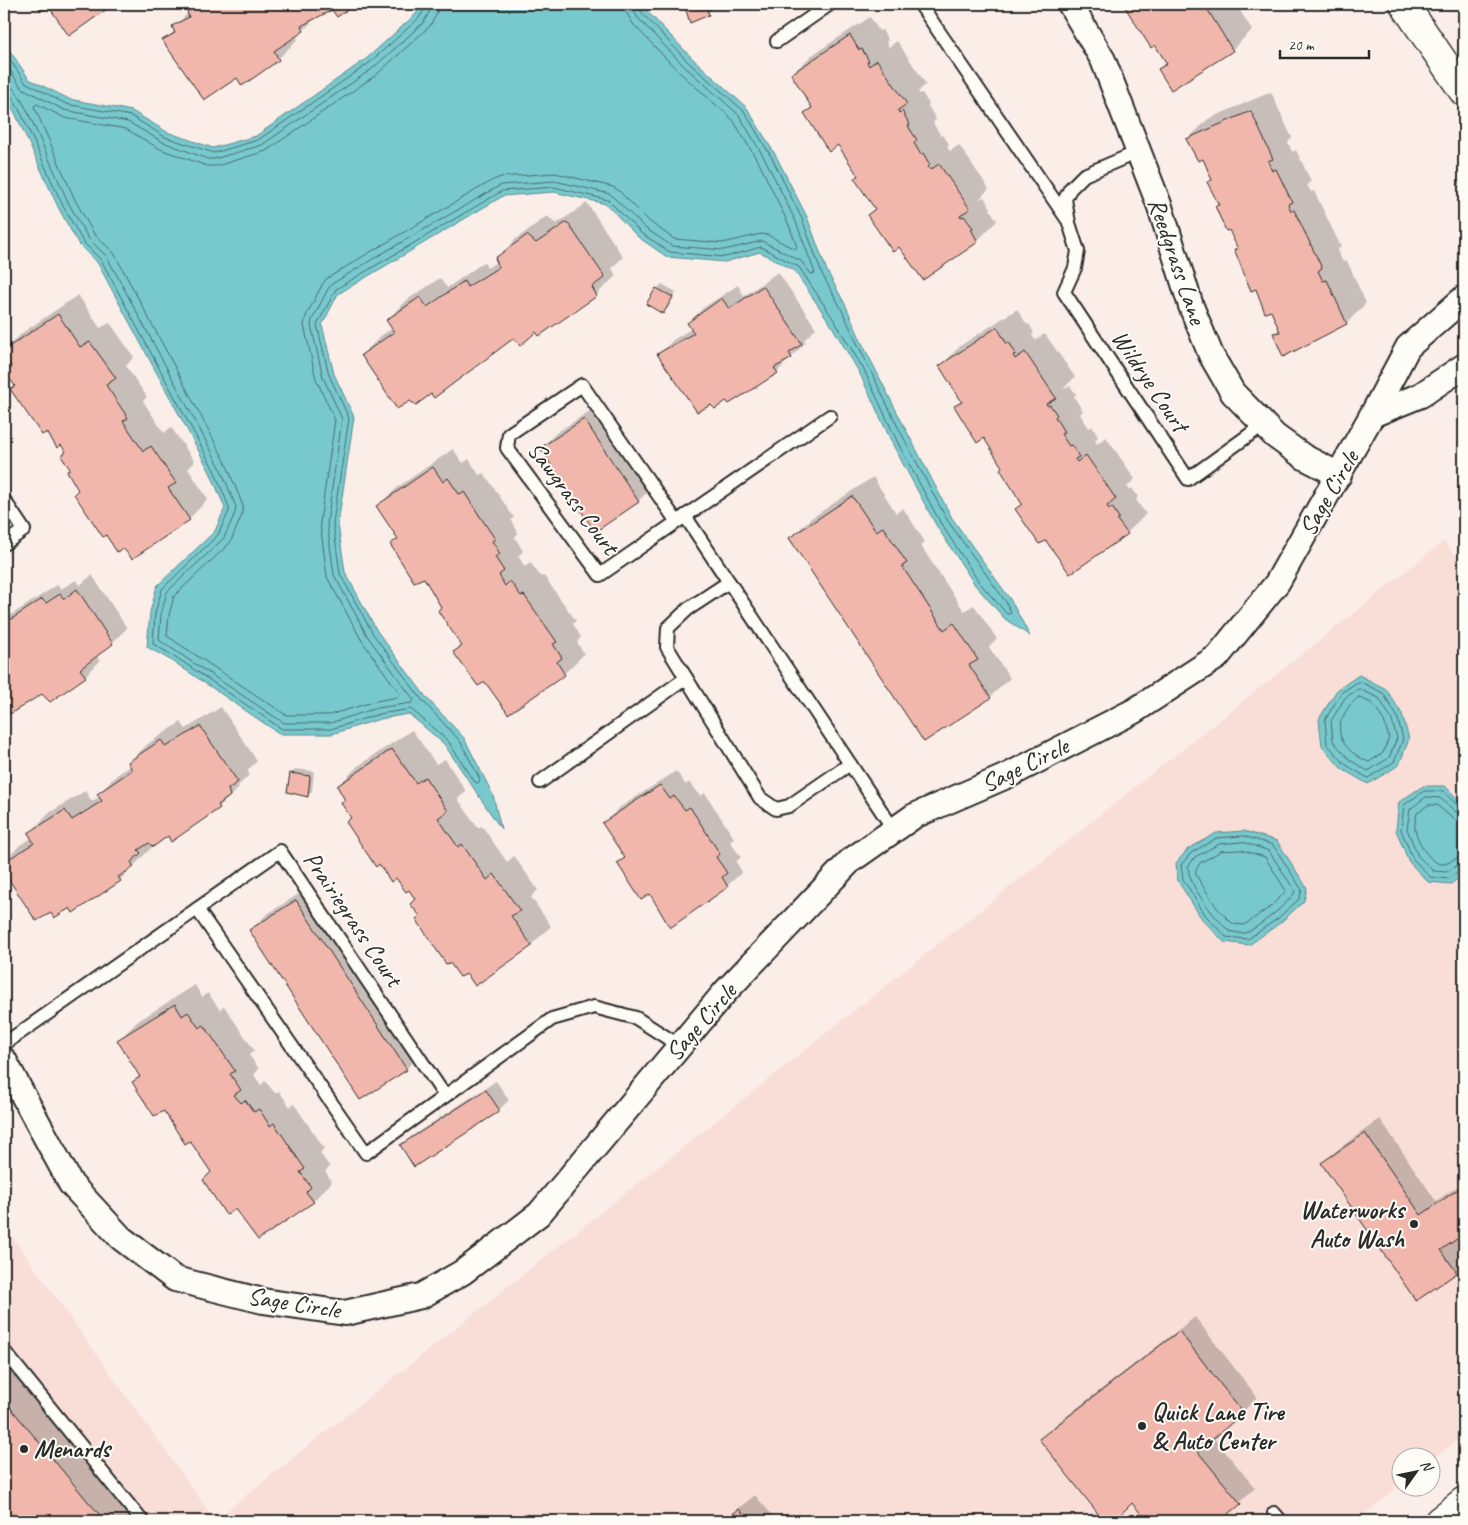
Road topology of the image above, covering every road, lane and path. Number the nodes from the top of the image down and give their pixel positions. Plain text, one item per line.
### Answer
1 (830, 4) edge
2 (920, 4) edge
3 (1070, 4) edge
4 (1404, 4) edge
5 (777, 41) dead end
6 (1464, 92) edge
7 (1138, 152) junction
8 (1070, 223) junction
9 (1464, 298) edge
10 (1464, 366) edge
11 (1372, 415) junction
12 (830, 416) dead end
13 (1263, 424) junction
14 (1339, 475) junction
15 (4, 500) edge
16 (681, 519) junction
17 (4, 544) edge
18 (729, 582) junction
19 (686, 678) junction
20 (850, 764) junction
21 (540, 782) dead end
22 (894, 830) junction
23 (197, 909) junction
24 (4, 1044) edge
25 (680, 1046) junction
26 (4, 1060) edge
27 (445, 1096) junction
28 (4, 1351) edge
29 (1464, 1501) edge
30 (142, 1521) edge
31 (1440, 1521) edge

1 - 5 lane
2 - 8 lane, Wildrye Court
3 - 7 street, Reedgrass Lane
4 - 6 street
7 - 8 lane, Wildrye Court
7 - 13 street, Reedgrass Lane
8 - 13 lane, Wildrye Court
9 - 11 street, Sage Circle
10 - 11 street
11 - 14 street, Sage Circle
12 - 16 lane, Sawgrass Court
13 - 14 street, Reedgrass Lane
14 - 22 street, Sage Circle
15 - 17 lane
16 - 16 lane, Sawgrass Court
16 - 18 lane, Sawgrass Court
18 - 19 lane
18 - 20 lane, Sawgrass Court
19 - 20 lane
19 - 21 lane
20 - 22 lane, Sawgrass Court
22 - 25 street, Sage Circle
23 - 24 lane, Prairiegrass Court
23 - 27 lane
23 - 27 lane, Prairiegrass Court
25 - 26 street, Sage Circle
25 - 27 lane
28 - 30 lane
29 - 31 street

